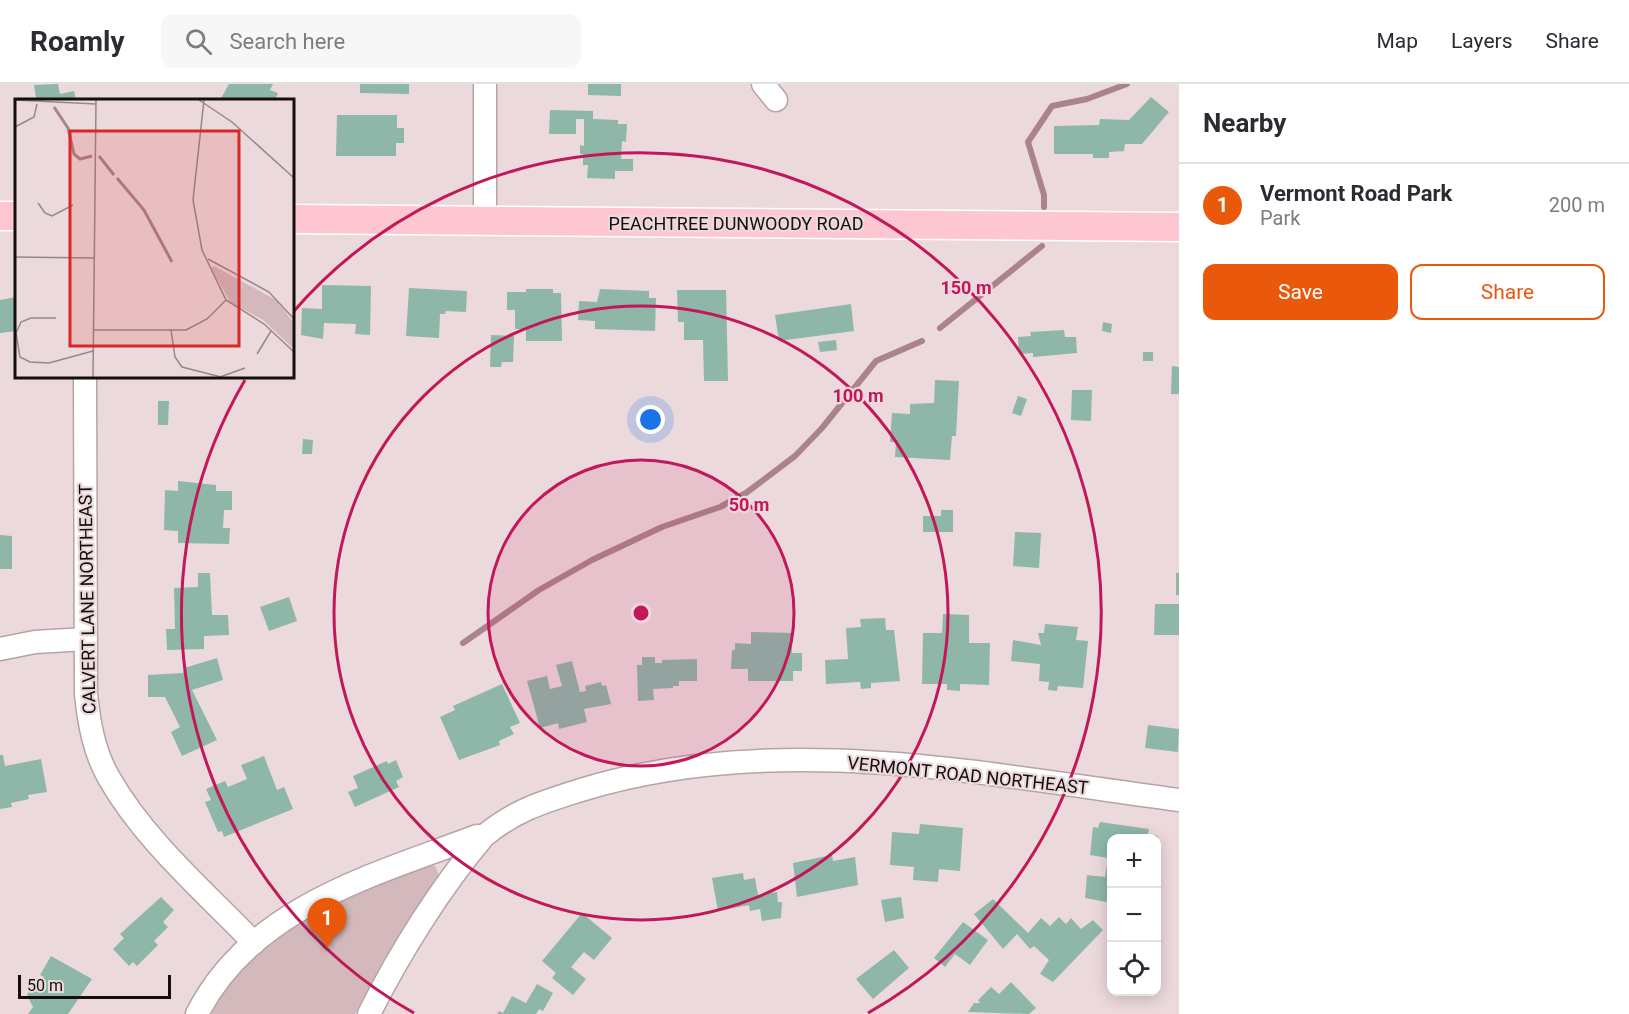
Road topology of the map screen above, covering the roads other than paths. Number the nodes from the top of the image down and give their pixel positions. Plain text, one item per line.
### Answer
1 (485, 84) edge
2 (294, 219) edge
3 (485, 220) junction
4 (1179, 227) edge
5 (85, 378) edge
6 (86, 639) junction
7 (0, 649) edge
8 (1179, 800) edge
9 (484, 836) junction
10 (254, 943) junction
11 (197, 1014) edge
12 (369, 1014) edge

1 - 3 street
2 - 3 main road, PEACHTREE DUNWOODY ROAD
3 - 4 main road, PEACHTREE DUNWOODY ROAD
5 - 6 street, CALVERT LANE NORTHEAST
6 - 7 street
6 - 10 street, CALVERT LANE NORTHEAST
8 - 9 street, VERMONT ROAD NORTHEAST
9 - 10 street, VERMONT ROAD NORTHEAST
9 - 12 street, VERMONT ROAD NORTHEAST
10 - 11 street, VERMONT ROAD NORTHEAST

